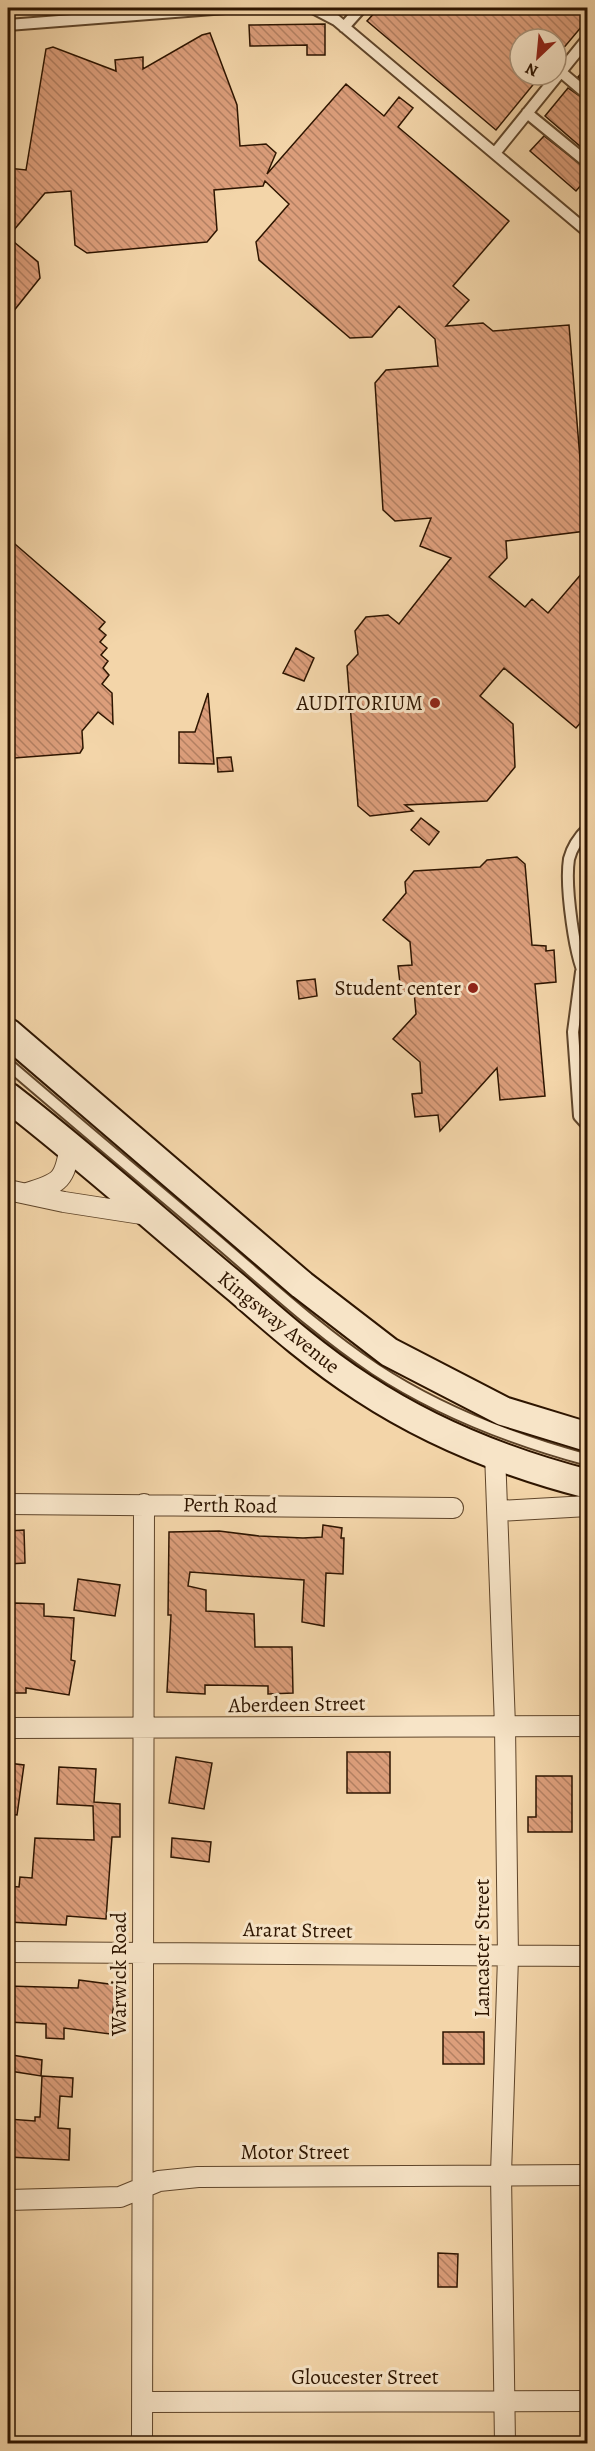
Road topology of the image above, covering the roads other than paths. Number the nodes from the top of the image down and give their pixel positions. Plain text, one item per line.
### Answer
1 (226, 8) edge
2 (313, 8) edge
3 (361, 8) edge
4 (8, 25) edge
5 (344, 27) junction
6 (588, 39) edge
7 (568, 63) edge
8 (568, 78) edge
9 (549, 87) edge
10 (588, 95) edge
11 (527, 113) junction
12 (495, 153) junction
13 (588, 163) edge
14 (588, 232) edge
15 (588, 828) edge
16 (581, 972) junction
17 (588, 982) edge
18 (8, 1033) edge
19 (8, 1064) edge
20 (8, 1097) edge
21 (588, 1126) edge
22 (70, 1145) junction
23 (8, 1190) edge
24 (27, 1193) junction
25 (151, 1216) junction
26 (588, 1437) edge
27 (495, 1453) junction
28 (588, 1460) edge
29 (588, 1484) edge
30 (8, 1504) edge
31 (144, 1504) junction
32 (588, 1506) edge
33 (453, 1508) dead end
34 (498, 1511) junction
35 (505, 1726) junction
36 (588, 1726) edge
37 (8, 1728) edge
38 (143, 1730) junction
39 (8, 1952) edge
40 (143, 1952) junction
41 (588, 1956) edge
42 (508, 1957) junction
43 (501, 2174) junction
44 (588, 2175) edge
45 (142, 2188) junction
46 (8, 2200) edge
47 (505, 2401) junction
48 (588, 2402) edge
49 (144, 2403) junction
50 (142, 2444) edge
51 (505, 2444) edge

1 - 4 lane
2 - 5 lane
3 - 5 lane
5 - 12 lane
6 - 7 lane
8 - 10 lane
9 - 11 lane
11 - 12 lane
11 - 13 lane
12 - 14 lane
15 - 16 lane
16 - 17 lane
16 - 21 lane
18 - 26 main road, Kingsway Avenue
19 - 28 lane
20 - 22 main road, Kingsway Avenue
22 - 24 street
22 - 25 main road, Kingsway Avenue
23 - 24 street
24 - 25 street
25 - 27 main road, Kingsway Avenue
27 - 29 main road, Kingsway Avenue
27 - 34 street, Lancaster Street
30 - 31 street, Perth Road
31 - 33 street, Perth Road
31 - 38 street, Warwick Road
32 - 34 street
34 - 35 street, Lancaster Street
35 - 36 street, Aberdeen Street
35 - 38 street, Aberdeen Street
35 - 42 street, Lancaster Street
37 - 38 street, Aberdeen Street
38 - 40 street, Warwick Road
39 - 40 street, Ararat Street
40 - 42 street, Ararat Street
40 - 45 street, Warwick Road
41 - 42 street, Ararat Street
42 - 43 street, Lancaster Street
43 - 44 street, Motor Street
43 - 45 street, Motor Street
43 - 47 street, Lancaster Street
45 - 46 street, Motor Street
45 - 49 street, Warwick Road
47 - 48 street, Gloucester Street
47 - 49 street, Gloucester Street
47 - 51 street, Lancaster Street
49 - 50 street, Warwick Road

